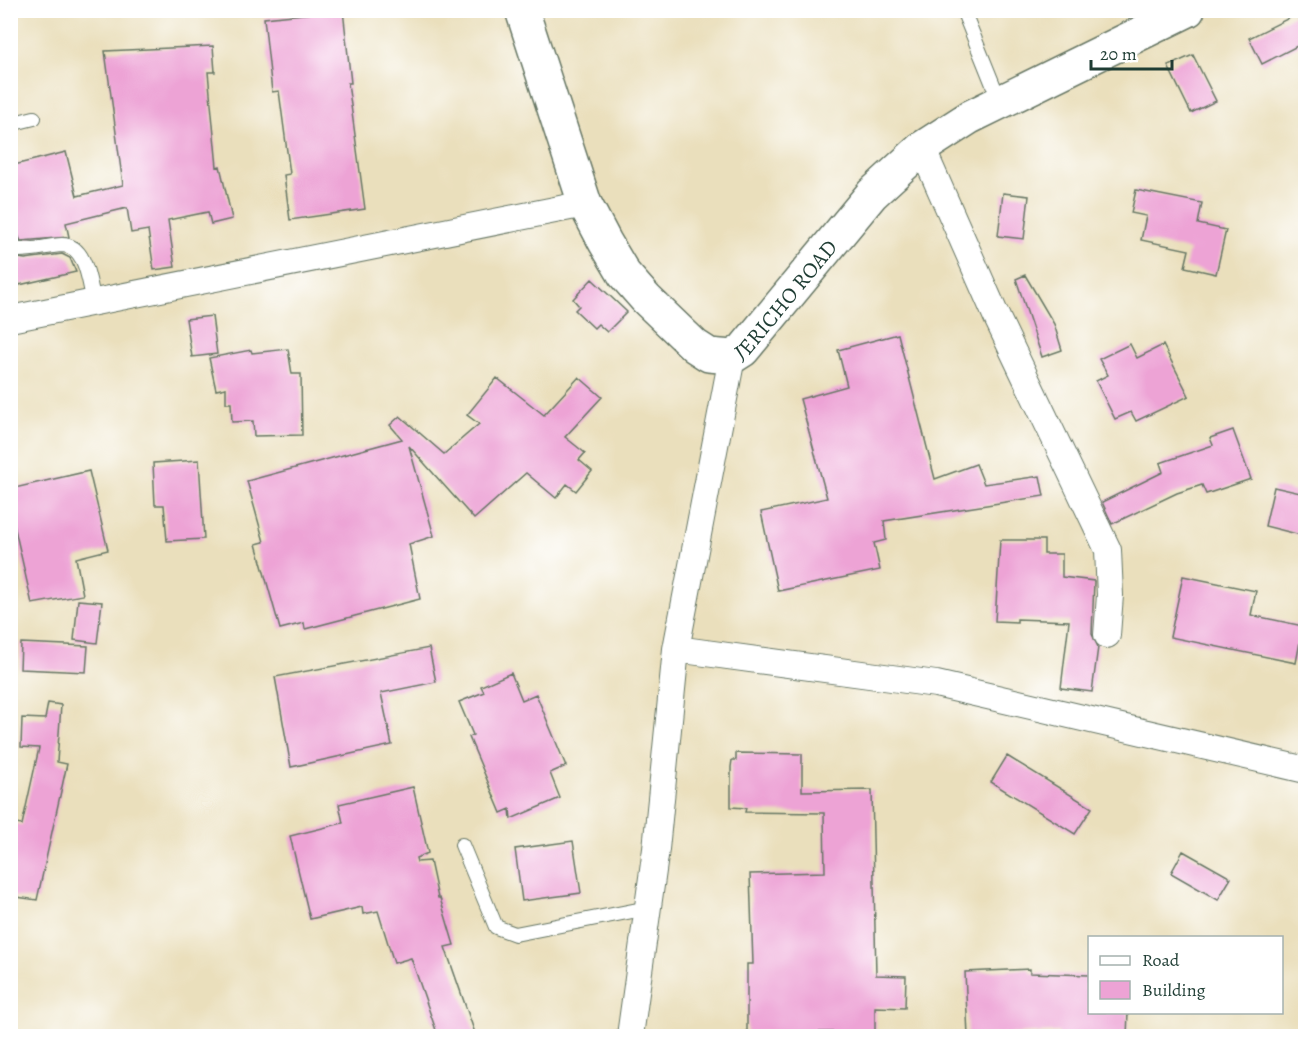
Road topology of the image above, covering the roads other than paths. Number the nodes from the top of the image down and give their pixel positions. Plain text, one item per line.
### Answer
1 (522, 10) edge
2 (963, 10) edge
3 (1188, 10) edge
4 (1000, 102) junction
5 (34, 118) dead end
6 (10, 124) edge
7 (922, 148) junction
8 (585, 204) junction
9 (10, 238) edge
10 (94, 302) junction
11 (10, 319) edge
12 (732, 357) junction
13 (1107, 635) dead end
14 (676, 650) junction
15 (1305, 770) edge
16 (462, 845) dead end
17 (648, 908) junction
18 (630, 1036) edge

1 - 8 street, JERICHO ROAD
2 - 4 lane
3 - 4 street, JERICHO ROAD
4 - 7 street, JERICHO ROAD
5 - 6 lane
7 - 12 street, JERICHO ROAD
7 - 13 street
8 - 10 street
8 - 12 street, JERICHO ROAD
9 - 10 lane
10 - 11 street
12 - 14 street
14 - 15 street
14 - 17 street
16 - 17 lane
17 - 18 street

